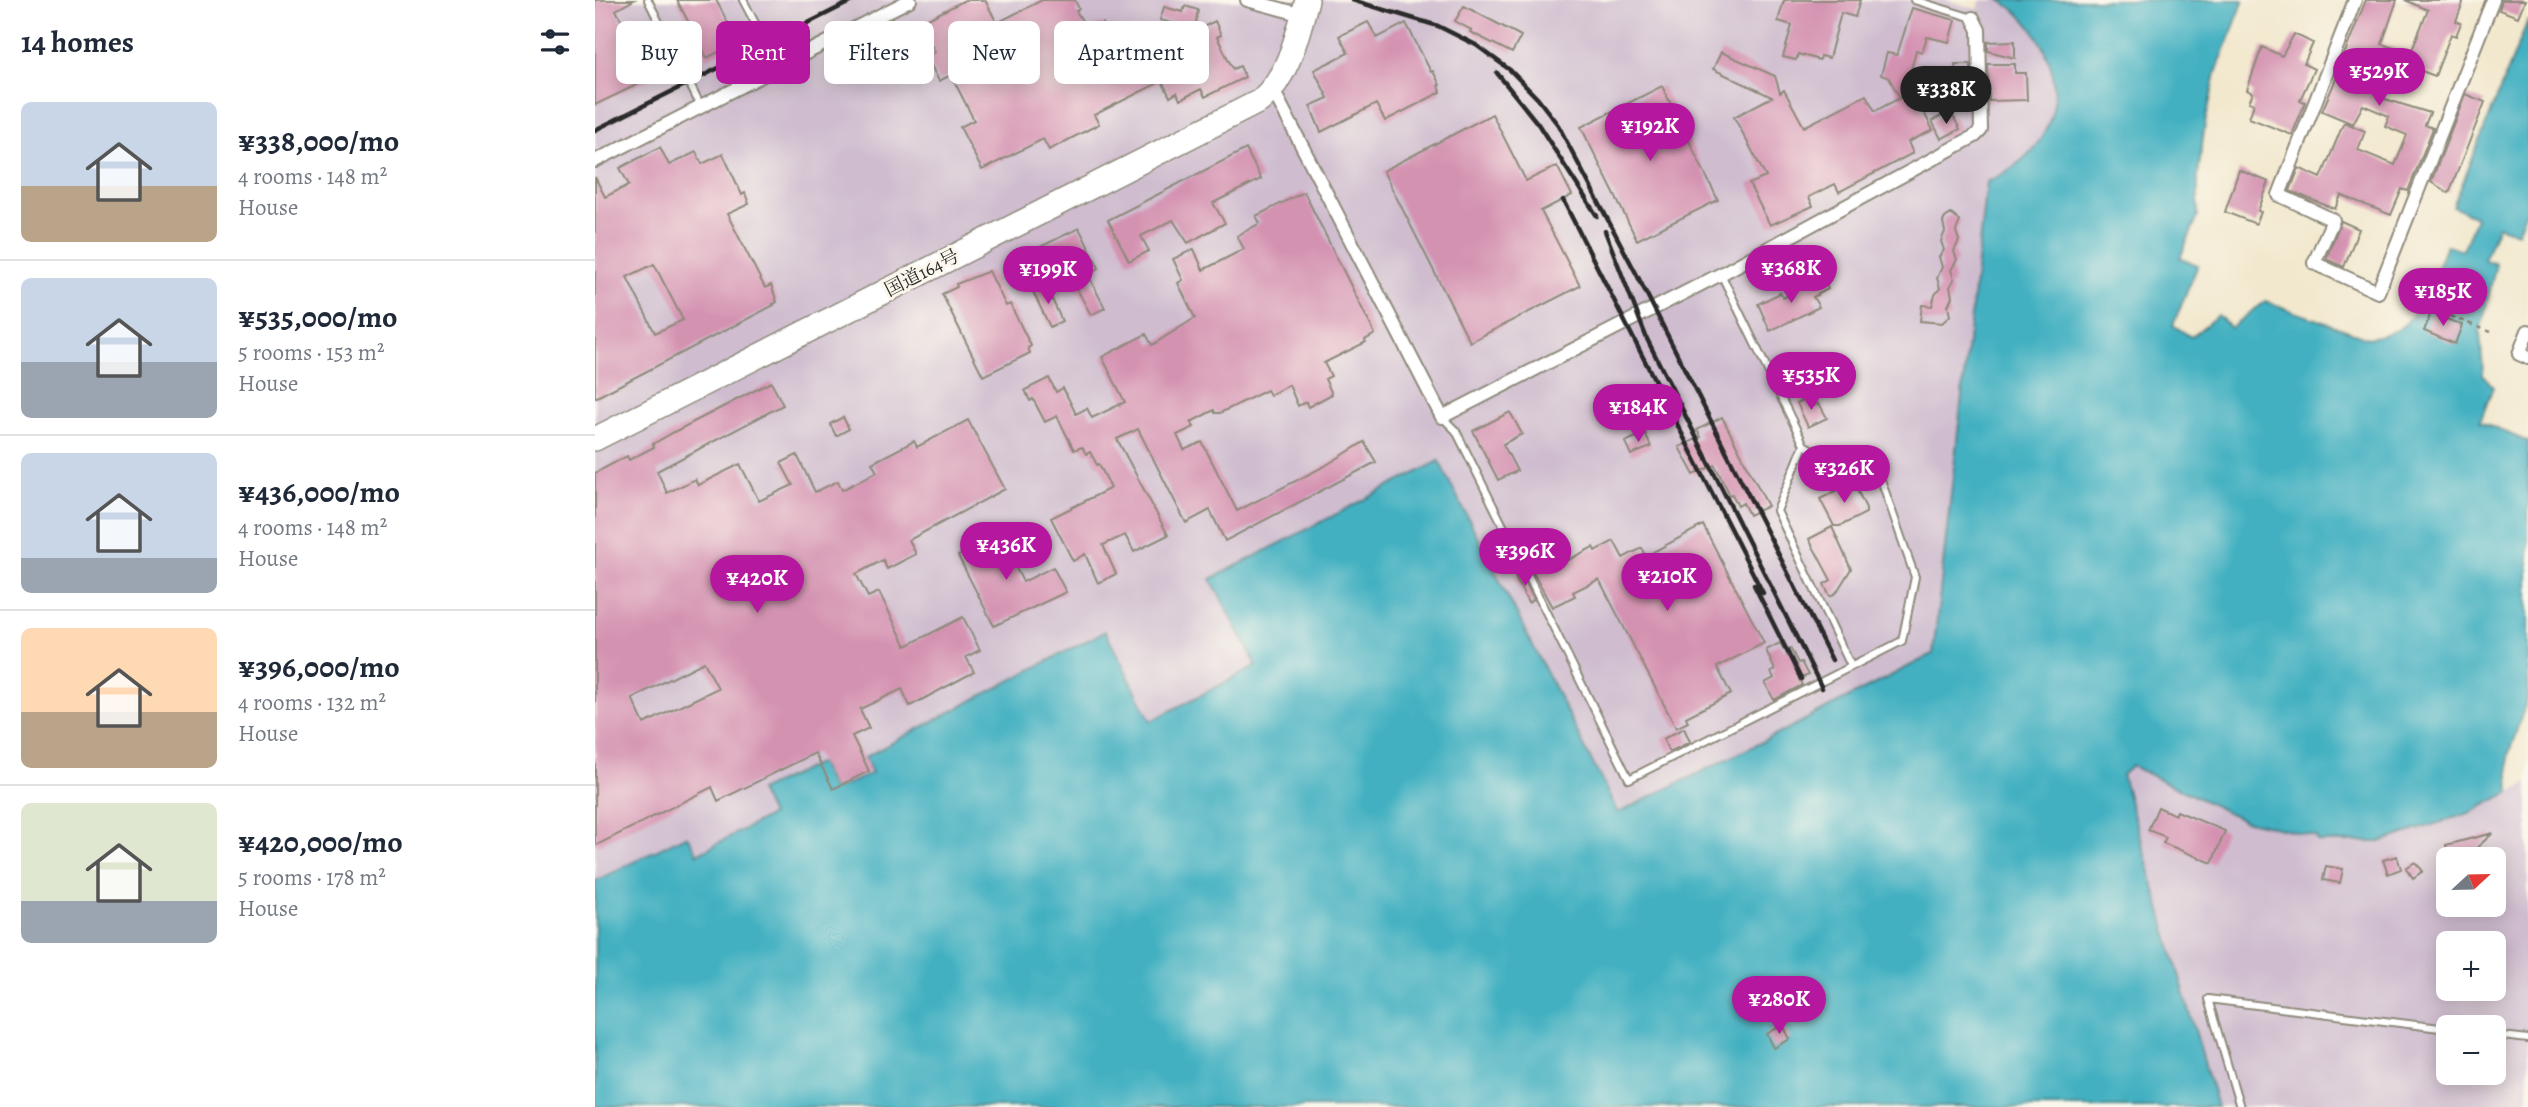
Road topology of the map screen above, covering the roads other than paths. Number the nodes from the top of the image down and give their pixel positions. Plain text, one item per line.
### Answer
1 (648, 0) edge
2 (743, 0) edge
3 (910, 0) edge
4 (1247, 0) edge
5 (1914, 0) edge
6 (2355, 0) edge
7 (2493, 0) edge
8 (1305, 8) edge
9 (1973, 18) joint
10 (754, 21) edge
11 (810, 51) edge
12 (745, 84) edge
13 (1273, 90) junction
14 (701, 107) junction
15 (595, 161) edge
16 (1721, 274) junction
17 (2528, 331) edge
18 (2528, 358) edge
19 (1442, 417) junction
20 (595, 439) edge
21 (1804, 445) junction
22 (1851, 666) junction
23 (2436, 1028) edge
24 (2506, 1036) edge
25 (2528, 1039) edge
26 (2240, 1107) edge

1 - 14 lane
2 - 10 lane
3 - 11 street
4 - 8 street
5 - 9 lane
6 - 7 street
8 - 13 highway, 国道164号
9 - 16 street
12 - 14 street
13 - 19 street
13 - 20 highway, 国道164号
14 - 15 street
16 - 19 street
16 - 21 lane
17 - 18 street
19 - 22 lane
21 - 22 lane
21 - 22 lane
23 - 26 lane
24 - 25 lane

